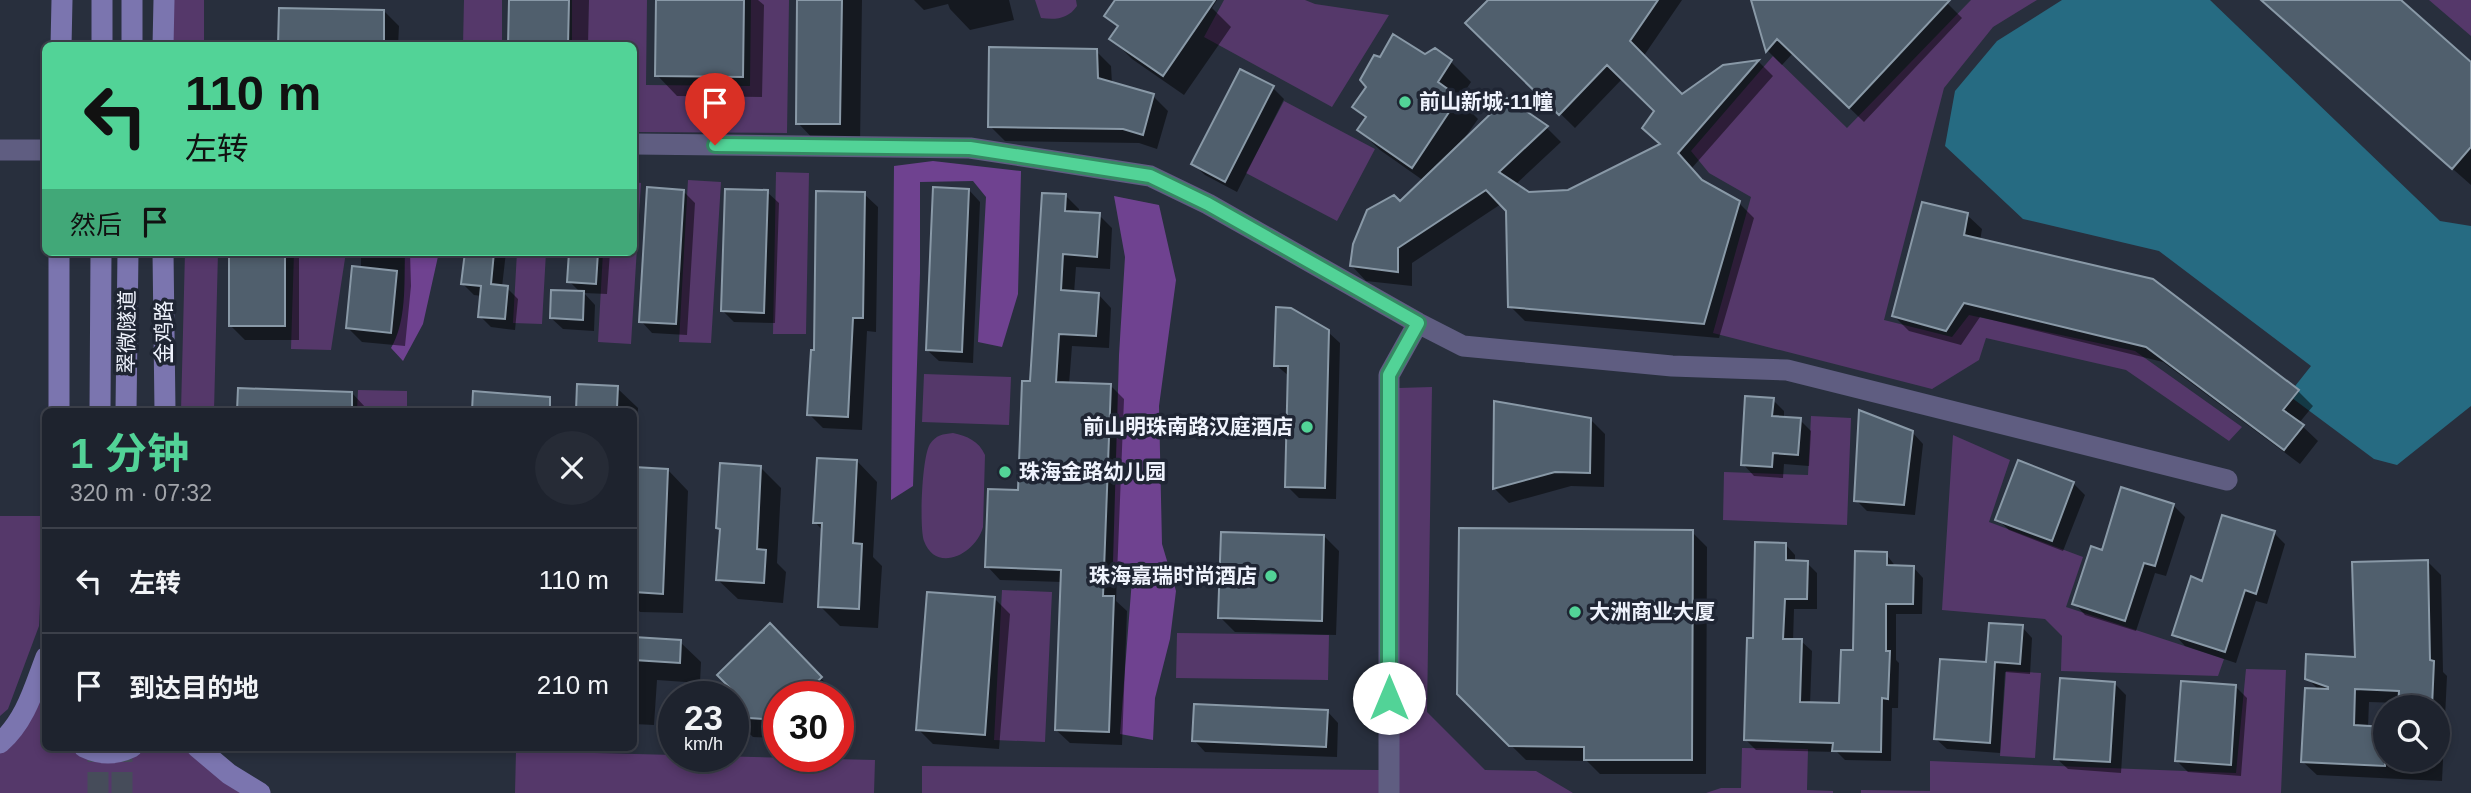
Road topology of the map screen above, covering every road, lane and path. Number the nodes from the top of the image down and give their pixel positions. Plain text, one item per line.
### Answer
1 (62, 0) edge
2 (102, 0) edge
3 (132, 0) edge
4 (164, 0) edge
5 (61, 42) edge
6 (102, 42) edge
7 (131, 42) edge
8 (163, 42) edge
9 (637, 144) edge
10 (0, 150) edge
11 (42, 150) edge
12 (59, 256) edge
13 (101, 256) edge
14 (128, 256) edge
15 (163, 256) edge
16 (1418, 323) junction
17 (59, 408) edge
18 (100, 408) edge
19 (126, 408) edge
20 (165, 408) edge
21 (2227, 480) dead end
22 (42, 668) edge
23 (0, 743) edge
24 (97, 751) edge
25 (122, 751) edge
26 (202, 751) edge
27 (260, 793) edge
28 (1389, 793) edge

1 - 5 main road
2 - 6 main road
3 - 7 main road
4 - 8 main road
9 - 16 street
10 - 11 street
12 - 17 main road
13 - 18 main road, 翠微隧道
14 - 19 main road, 翠微隧道
15 - 20 main road, 金鸡路
16 - 21 street
16 - 28 street
22 - 23 main road
24 - 25 main road
26 - 27 main road

